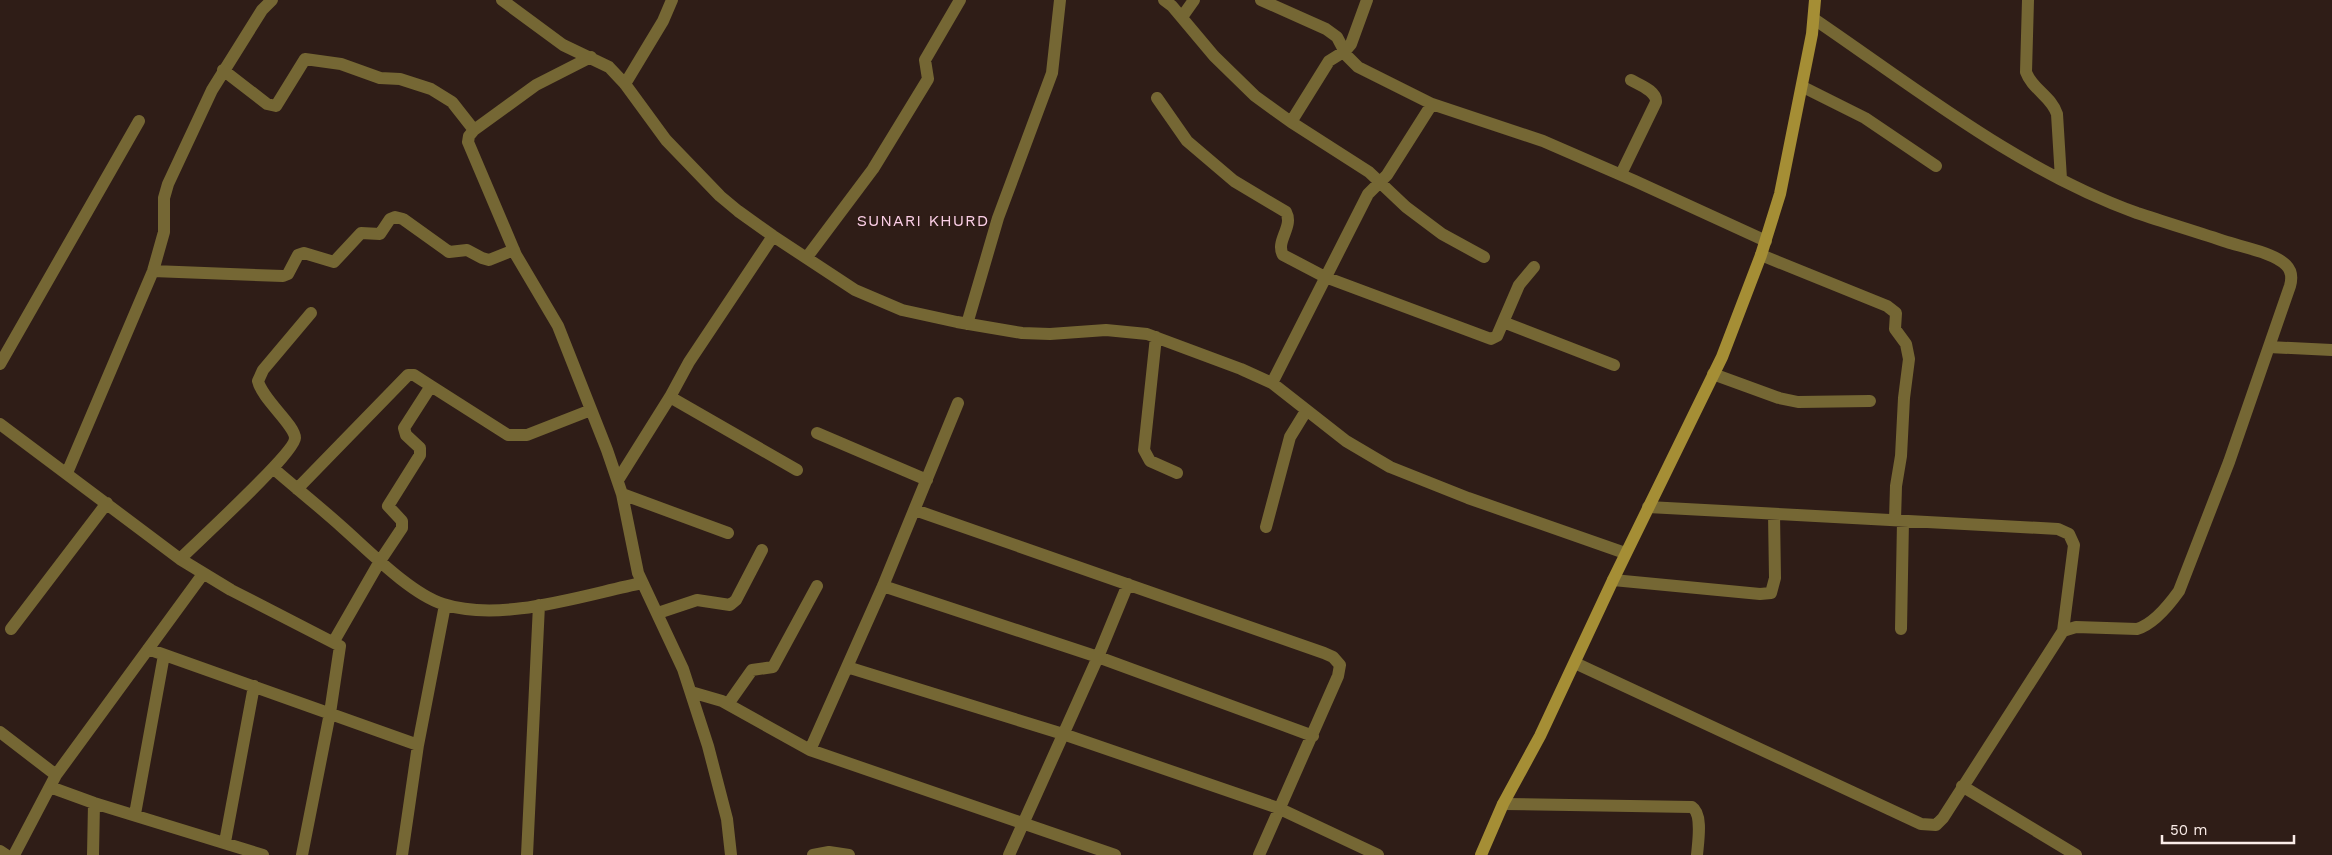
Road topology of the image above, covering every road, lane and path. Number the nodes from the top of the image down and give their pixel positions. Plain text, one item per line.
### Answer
1 (272, 0) edge
2 (502, 0) edge
3 (672, 0) edge
4 (960, 0) edge
5 (1060, 0) edge
6 (1164, 0) edge
7 (1194, 0) edge
8 (1261, 0) edge
9 (1367, 0) edge
10 (1815, 0) edge
11 (2028, 0) edge
12 (1182, 17) junction
13 (1814, 19) junction
14 (1345, 51) junction
15 (591, 57) junction
16 (223, 70) junction
17 (1631, 80) dead end
18 (625, 84) junction
19 (1803, 88) junction
20 (1157, 98) dead end
21 (1432, 104) junction
22 (140, 121) dead end
23 (1291, 122) junction
24 (474, 130) junction
25 (1936, 166) dead end
26 (1621, 174) junction
27 (2061, 179) junction
28 (1381, 182) junction
29 (773, 236) junction
30 (1766, 241) junction
31 (514, 250) junction
32 (1761, 255) junction
33 (808, 257) junction
34 (1484, 257) dead end
35 (1534, 268) dead end
36 (153, 271) junction
37 (1325, 277) junction
38 (311, 313) dead end
39 (1502, 322) junction
40 (967, 324) junction
41 (1156, 337) junction
42 (2269, 347) junction
43 (2332, 350) edge
44 (0, 364) edge
45 (1614, 366) dead end
46 (1713, 374) junction
47 (1272, 383) junction
48 (431, 386) junction
49 (670, 397) junction
50 (1870, 401) dead end
51 (958, 403) dead end
52 (590, 410) junction
53 (1306, 410) junction
54 (0, 424) edge
55 (817, 433) dead end
56 (274, 468) junction
57 (797, 470) dead end
58 (67, 473) junction
59 (1177, 473) dead end
60 (618, 480) junction
61 (927, 480) junction
62 (297, 489) junction
63 (622, 494) junction
64 (108, 503) junction
65 (1648, 507) junction
66 (915, 510) junction
67 (1774, 514) junction
68 (1899, 520) junction
69 (1266, 527) dead end
70 (728, 534) dead end
71 (762, 550) dead end
72 (1625, 553) junction
73 (180, 559) junction
74 (380, 561) junction
75 (203, 574) junction
76 (1612, 580) junction
77 (642, 583) junction
78 (1128, 584) junction
79 (817, 586) dead end
80 (883, 586) junction
81 (445, 605) junction
82 (539, 605) junction
83 (658, 613) junction
84 (1901, 629) dead end
85 (11, 630) dead end
86 (2063, 631) junction
87 (334, 642) junction
88 (148, 649) junction
89 (164, 655) junction
90 (1098, 657) junction
91 (1575, 663) junction
92 (847, 667) junction
93 (254, 686) junction
94 (690, 692) junction
95 (728, 704) junction
96 (330, 713) junction
97 (0, 732) edge
98 (1063, 734) junction
99 (1313, 736) junction
100 (418, 745) junction
101 (810, 750) junction
102 (53, 781) junction
103 (1962, 786) junction
104 (94, 803) junction
105 (1503, 804) junction
106 (1278, 808) junction
107 (135, 814) junction
108 (1022, 823) junction
109 (225, 842) junction
110 (0, 851) edge
111 (6, 855) edge
112 (14, 855) edge
113 (93, 855) edge
114 (263, 855) edge
115 (302, 855) edge
116 (402, 855) edge
117 (527, 855) edge
118 (731, 855) edge
119 (813, 855) edge
120 (849, 855) edge
121 (1009, 855) edge
122 (1115, 855) edge
123 (1259, 855) edge
124 (1378, 855) edge
125 (1481, 855) edge
126 (1697, 855) edge
127 (2076, 855) edge

1 - 16 street
2 - 15 street
3 - 18 street
4 - 33 street
5 - 40 street
6 - 12 street
7 - 12 street
8 - 14 street
9 - 14 street
10 - 13 street
11 - 27 street
12 - 23 street
13 - 19 street
13 - 27 street
14 - 21 street
14 - 23 street
15 - 18 street
15 - 24 street
16 - 24 street
16 - 36 street
17 - 26 street
18 - 29 street
19 - 25 street
19 - 30 street
20 - 37 street
21 - 26 street
21 - 28 street
22 - 44 street
23 - 28 street
24 - 31 street
26 - 30 street
27 - 42 street
28 - 34 street
28 - 37 street
29 - 33 street
29 - 49 street
30 - 32 street
31 - 36 street
31 - 52 street
32 - 46 street
32 - 68 street
33 - 40 street
35 - 39 street
36 - 58 street
37 - 39 street
37 - 47 street
38 - 56 street
39 - 45 street
40 - 41 street
41 - 47 street
41 - 59 street
42 - 43 street
42 - 86 street
46 - 50 street
46 - 65 street
47 - 53 street
48 - 52 street
48 - 62 street
48 - 74 street
49 - 57 street
49 - 60 street
51 - 61 street
52 - 60 street
53 - 69 street
53 - 72 street
54 - 58 street
55 - 61 street
56 - 62 street
56 - 73 street
58 - 64 street
60 - 63 street
61 - 66 street
62 - 74 street
63 - 70 street
63 - 77 street
64 - 73 street
64 - 85 street
65 - 67 street
65 - 72 street
66 - 78 street
66 - 80 street
67 - 68 street
67 - 76 street
68 - 84 street
68 - 86 street
71 - 83 street
72 - 76 street
73 - 75 street
74 - 81 street
74 - 87 street
75 - 87 street
75 - 88 street
76 - 91 street
77 - 82 street
77 - 83 street
78 - 90 street
78 - 99 street
79 - 95 street
80 - 90 street
80 - 92 street
81 - 82 street
81 - 100 street
82 - 117 street
83 - 94 street
86 - 103 street
87 - 96 street
88 - 89 street
88 - 102 street
89 - 93 street
89 - 107 street
90 - 98 street
90 - 99 street
91 - 103 street
91 - 105 street
92 - 98 street
92 - 101 street
93 - 96 street
93 - 109 street
94 - 95 street
94 - 118 street
95 - 101 street
96 - 100 street
96 - 115 street
97 - 102 street
98 - 106 street
98 - 108 street
99 - 106 street
100 - 116 street
101 - 108 street
102 - 104 street
102 - 112 street
103 - 127 street
104 - 107 street
104 - 113 street
105 - 125 street
105 - 126 street
106 - 123 street
106 - 124 street
107 - 109 street
108 - 121 street
108 - 122 street
109 - 114 street
110 - 111 street
119 - 120 street

